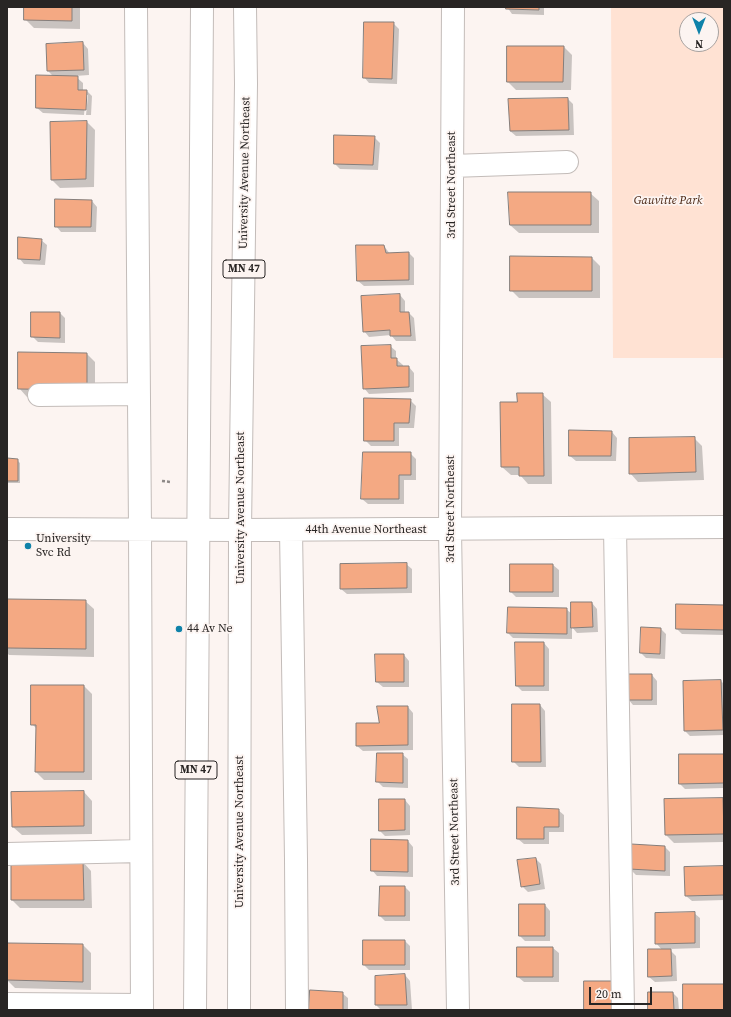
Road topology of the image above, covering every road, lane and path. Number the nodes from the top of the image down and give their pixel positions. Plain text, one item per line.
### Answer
1 (136, 7) edge
2 (202, 7) edge
3 (246, 7) edge
4 (453, 7) edge
5 (567, 162) dead end
6 (452, 166) junction
7 (139, 394) junction
8 (39, 395) dead end
9 (615, 528) junction
10 (724, 528) edge
11 (7, 529) edge
12 (140, 530) junction
13 (198, 530) junction
14 (240, 530) junction
15 (291, 530) junction
16 (450, 530) junction
17 (141, 851) junction
18 (7, 854) edge
19 (7, 1004) edge
20 (142, 1008) edge
21 (195, 1010) edge
22 (239, 1010) edge
23 (297, 1010) edge
24 (458, 1010) edge
25 (623, 1010) edge

1 - 7 street
2 - 13 street, MN 47
3 - 14 street, University Avenue Northeast / MN 47
4 - 6 street, 3rd Street Northeast
5 - 6 street
6 - 16 street, 3rd Street Northeast
7 - 8 street
7 - 12 street
9 - 10 street, 44th Avenue Northeast
9 - 16 street, 44th Avenue Northeast
9 - 25 street
11 - 12 street, 44th Avenue Northeast
12 - 13 street, 44th Avenue Northeast
12 - 17 street
13 - 14 street, 44th Avenue Northeast
13 - 21 street, MN 47
14 - 15 street, 44th Avenue Northeast
14 - 22 street, University Avenue Northeast / MN 47
15 - 16 street, 44th Avenue Northeast
15 - 23 street
16 - 24 street, 3rd Street Northeast
17 - 18 street
17 - 20 street
19 - 20 street

